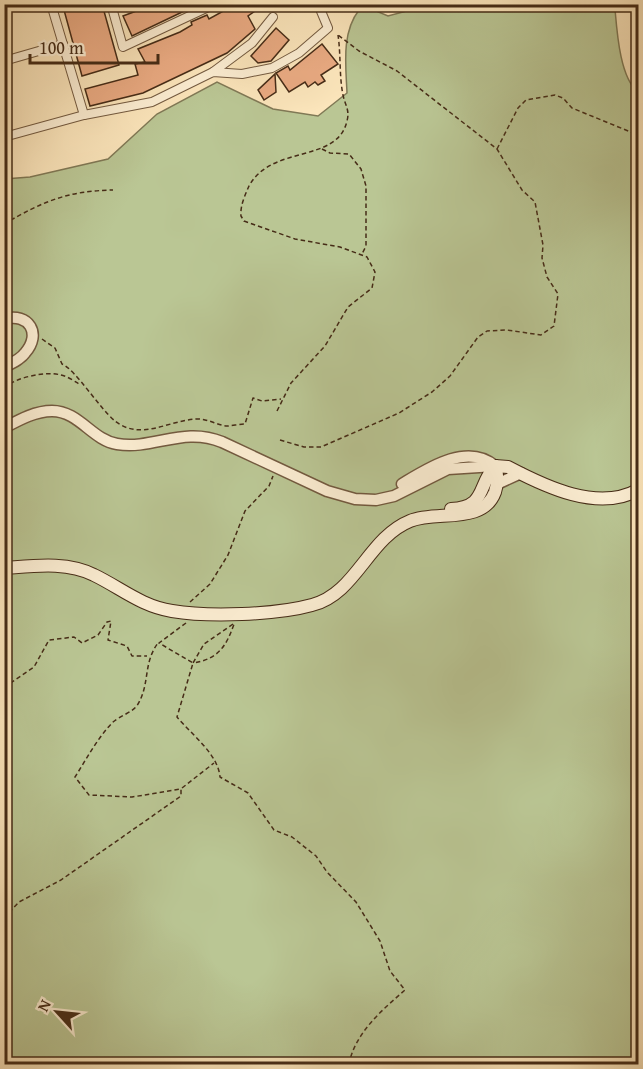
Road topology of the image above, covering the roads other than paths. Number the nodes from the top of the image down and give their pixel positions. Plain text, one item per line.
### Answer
1 (51, 4) edge
2 (111, 4) edge
3 (215, 4) edge
4 (318, 4) edge
5 (273, 17) dead end
6 (63, 44) junction
7 (4, 61) edge
8 (213, 72) junction
9 (84, 115) junction
10 (4, 137) edge
11 (4, 319) edge
12 (4, 367) edge
13 (4, 428) edge
14 (495, 466) junction
15 (466, 467) junction
16 (521, 473) junction
17 (310, 481) junction
18 (497, 484) junction
19 (639, 490) edge
20 (482, 491) junction
21 (4, 568) edge
22 (336, 592) junction

1 - 6 street
2 - 3 street
4 - 8 street
5 - 8 street
6 - 7 street
6 - 9 street
8 - 9 street
9 - 10 street
11 - 12 street
13 - 17 street
14 - 15 street
14 - 16 main road
14 - 17 street
14 - 18 main road
14 - 20 main road
15 - 17 street
15 - 20 street
16 - 18 street
16 - 19 main road
18 - 22 main road
20 - 22 main road
21 - 22 main road

